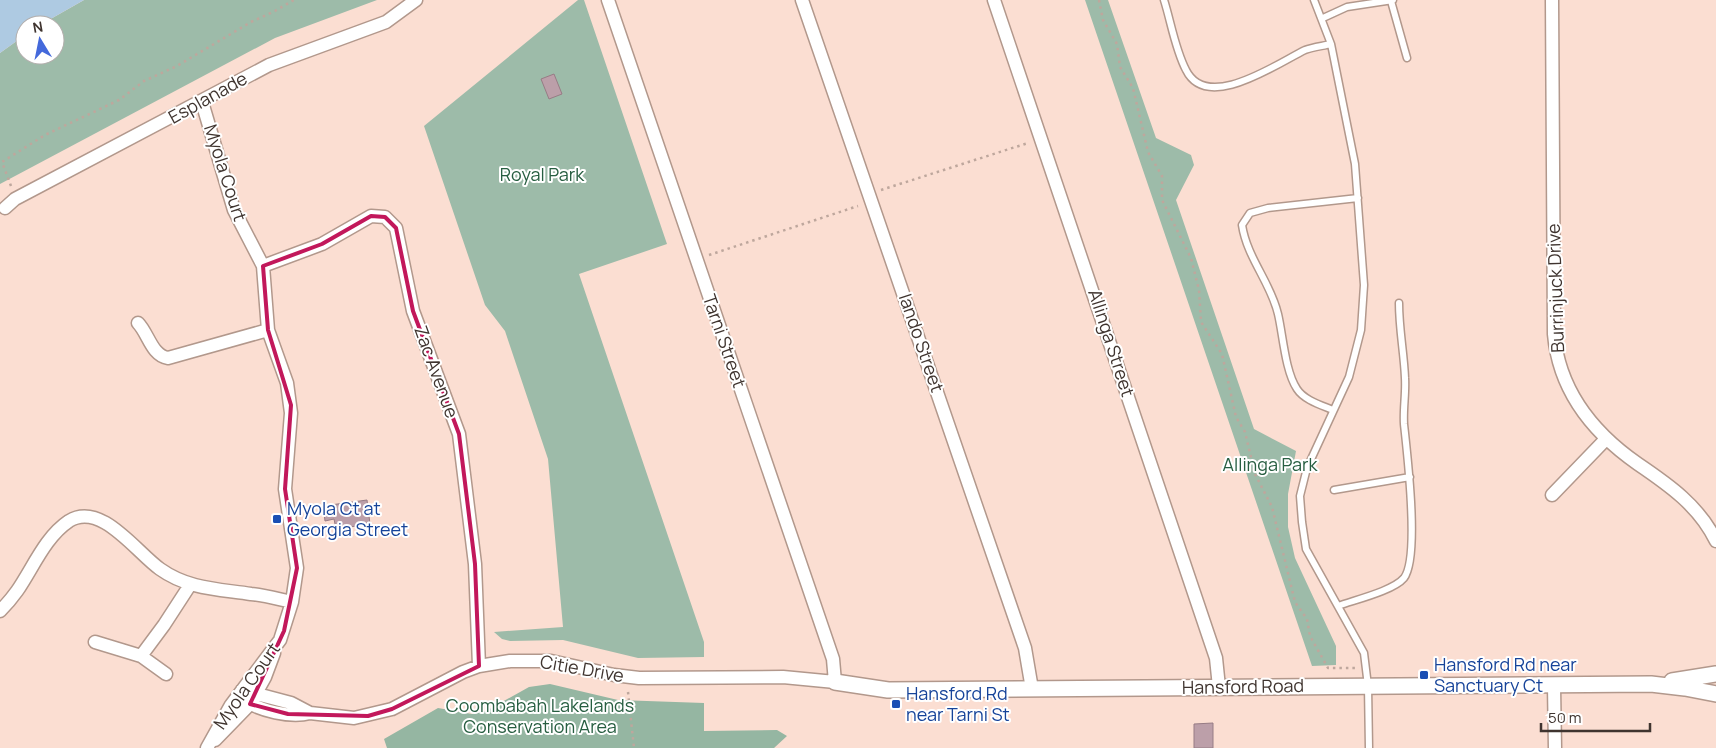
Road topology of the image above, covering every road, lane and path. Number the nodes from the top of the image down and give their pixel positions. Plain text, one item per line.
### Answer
1 (294, 0) edge
2 (416, 0) edge
3 (608, 0) edge
4 (802, 0) edge
5 (994, 0) edge
6 (1099, 0) edge
7 (1164, 0) edge
8 (1314, 0) edge
9 (1392, 0) edge
10 (1552, 0) edge
11 (1322, 18) junction
12 (1331, 44) junction
13 (1407, 58) dead end
14 (202, 102) junction
15 (1042, 138) junction
16 (871, 197) junction
17 (1358, 198) junction
18 (16, 200) junction
19 (2, 209) edge
20 (696, 260) junction
21 (263, 266) junction
22 (1399, 303) dead end
23 (138, 323) dead end
24 (268, 330) junction
25 (1333, 410) junction
26 (1606, 439) junction
27 (1410, 478) junction
28 (1334, 490) dead end
29 (1552, 495) dead end
30 (1714, 534) edge
31 (190, 585) junction
32 (292, 602) junction
33 (1338, 606) junction
34 (0, 611) edge
35 (95, 642) dead end
36 (276, 648) junction
37 (141, 656) junction
38 (480, 666) junction
39 (1367, 668) junction
40 (166, 674) dead end
41 (1716, 674) edge
42 (835, 682) junction
43 (1651, 684) junction
44 (1368, 686) junction
45 (1554, 686) junction
46 (1219, 687) junction
47 (1032, 689) junction
48 (628, 692) dead end
49 (240, 693) junction
50 (1716, 694) edge
51 (253, 699) junction
52 (210, 745) edge
53 (634, 748) edge
54 (1369, 748) edge
55 (1555, 748) edge

1 - 18 path
2 - 14 street, Esplanade
3 - 20 street, Tarni Street
4 - 16 street, Iando Street
5 - 15 street, Allinga Street
6 - 39 path
7 - 12 lane
8 - 11 lane
9 - 11 lane
9 - 13 lane
10 - 26 street, Burrinjuck Drive
11 - 12 lane
12 - 17 lane
14 - 18 street, Esplanade
14 - 21 street, Myola Court
15 - 16 path
15 - 46 street, Allinga Street
16 - 20 path
16 - 47 street, Iando Street
17 - 25 lane
17 - 25 lane
18 - 19 street, Esplanade
20 - 42 street, Tarni Street
21 - 24 street, Myola Court
21 - 38 street, Zac Avenue
22 - 27 lane
23 - 24 street
24 - 32 street, Myola Court
25 - 33 lane
26 - 29 street
26 - 30 street, Burrinjuck Drive
27 - 28 lane
27 - 33 lane
31 - 32 street
31 - 34 street
31 - 37 street
32 - 36 street, Myola Court
33 - 39 lane
35 - 37 street
36 - 49 street, Myola Court
36 - 51 street
37 - 40 street
38 - 42 street, Citie Drive
38 - 51 street, Citie Drive
39 - 44 lane
41 - 43 street, Hansford Road
42 - 47 street, Hansford Road
43 - 45 street, Hansford Road
43 - 50 street, Hansford Road
44 - 45 street, Hansford Road
44 - 46 street, Hansford Road
44 - 54 lane
45 - 55 street
46 - 47 street, Hansford Road
48 - 53 path
49 - 51 street, Citie Drive
49 - 52 street, Myola Court
51 - 52 street

